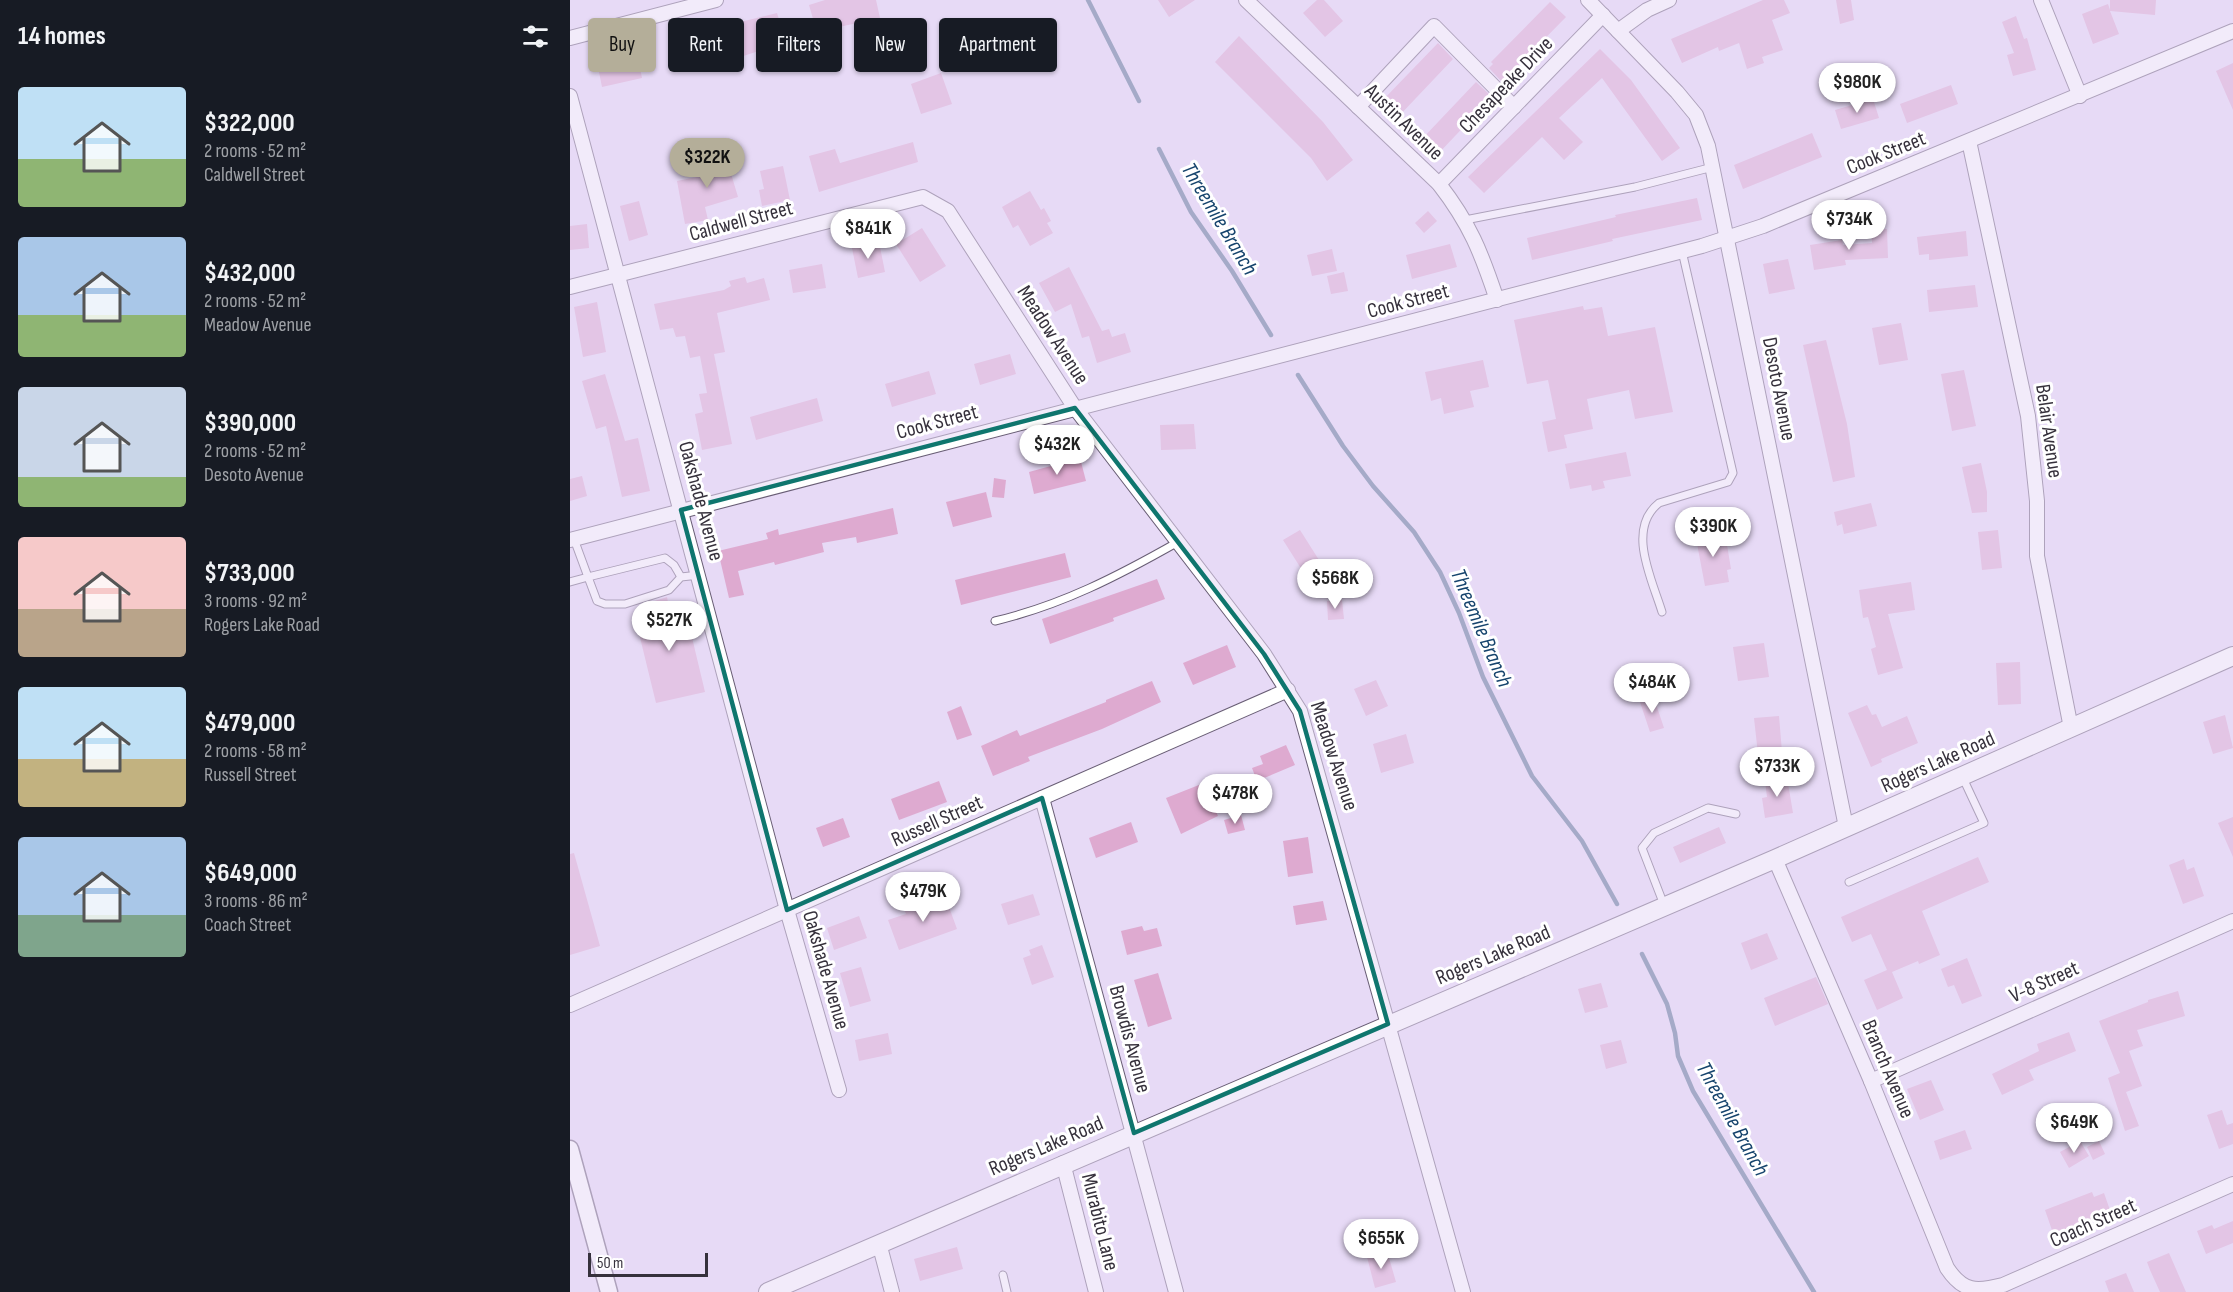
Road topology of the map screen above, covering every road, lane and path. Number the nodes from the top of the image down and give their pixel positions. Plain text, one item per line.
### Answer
1 (716, 0) edge
2 (1588, 0) edge
3 (1669, 0) edge
4 (2041, 0) edge
5 (1253, 2) edge
6 (1603, 15) junction
7 (1618, 31) junction
8 (2233, 31) edge
9 (570, 38) edge
10 (570, 96) edge
11 (2080, 96) junction
12 (1358, 107) junction
13 (1514, 107) junction
14 (1969, 141) junction
15 (1713, 167) junction
16 (1439, 184) junction
17 (923, 197) joint
18 (1465, 220) junction
19 (1727, 238) junction
20 (1682, 251) junction
21 (618, 275) junction
22 (570, 287) edge
23 (1497, 300) junction
24 (1075, 408) junction
25 (681, 510) junction
26 (572, 540) edge
27 (1178, 542) junction
28 (699, 575) junction
29 (588, 577) junction
30 (681, 577) junction
31 (570, 582) edge
32 (1662, 612) dead end
33 (995, 621) dead end
34 (2233, 656) edge
35 (1288, 690) junction
36 (2071, 728) junction
37 (1962, 776) junction
38 (1042, 798) junction
39 (1736, 814) dead end
40 (1846, 827) junction
41 (1775, 859) junction
42 (1849, 882) dead end
43 (1664, 907) junction
44 (787, 910) junction
45 (2233, 921) edge
46 (570, 1005) edge
47 (1388, 1024) junction
48 (1871, 1081) junction
49 (839, 1090) dead end
50 (1134, 1133) junction
51 (570, 1149) edge
52 (1063, 1163) junction
53 (2233, 1184) edge
54 (879, 1243) junction
55 (1003, 1275) dead end
56 (1968, 1290) joint
57 (609, 1292) edge
58 (768, 1292) edge
59 (892, 1292) edge
60 (1007, 1292) edge
61 (1096, 1292) edge
62 (1176, 1292) edge
63 (1463, 1292) edge

1 - 9 street
2 - 6 street, Desoto Avenue
3 - 7 street
4 - 11 street
5 - 12 street, Austin Avenue
6 - 7 street, Desoto Avenue
6 - 13 street, Chesapeake Drive
7 - 15 street, Desoto Avenue
8 - 11 street, Cook Street
10 - 21 street, Oakshade Avenue
11 - 14 street, Cook Street
12 - 13 street
12 - 16 street, Austin Avenue
13 - 16 street, Chesapeake Drive
14 - 19 street, Cook Street
14 - 36 street, Belair Avenue
15 - 18 lane
15 - 19 street, Desoto Avenue
16 - 18 street, Austin Avenue
17 - 21 street, Caldwell Street
17 - 24 street, Meadow Avenue
18 - 23 street, Austin Avenue
19 - 20 street, Cook Street
19 - 40 street, Desoto Avenue
20 - 23 street, Cook Street
20 - 32 lane
21 - 22 street, Caldwell Street
21 - 25 street, Oakshade Avenue
23 - 24 street, Cook Street
24 - 25 street, Cook Street
24 - 27 street, Meadow Avenue
25 - 26 street, Cook Street
25 - 28 street, Oakshade Avenue
26 - 29 lane
27 - 33 lane
27 - 35 street, Meadow Avenue
28 - 30 lane
28 - 44 street, Oakshade Avenue
29 - 30 lane
29 - 30 lane
29 - 31 lane
34 - 36 main road, Rogers Lake Road
35 - 38 street, Russell Street
35 - 47 street, Meadow Avenue
36 - 37 main road, Rogers Lake Road
37 - 40 main road, Rogers Lake Road
37 - 42 lane
38 - 44 street, Russell Street
38 - 50 street, Browdis Avenue
39 - 43 lane
40 - 41 main road, Rogers Lake Road
41 - 43 main road, Rogers Lake Road
41 - 48 street, Branch Avenue
43 - 47 main road, Rogers Lake Road
44 - 46 street, Russell Street
44 - 49 street, Oakshade Avenue
45 - 48 street, V-8 Street
47 - 50 main road, Rogers Lake Road
47 - 63 street, Meadow Avenue
48 - 56 street, Branch Avenue
50 - 52 main road, Rogers Lake Road
50 - 62 street, Browdis Avenue
51 - 57 street
52 - 54 main road, Rogers Lake Road
52 - 61 street, Murabito Lane
53 - 56 street, Coach Street
54 - 58 main road, Rogers Lake Road
54 - 59 street
55 - 60 lane

